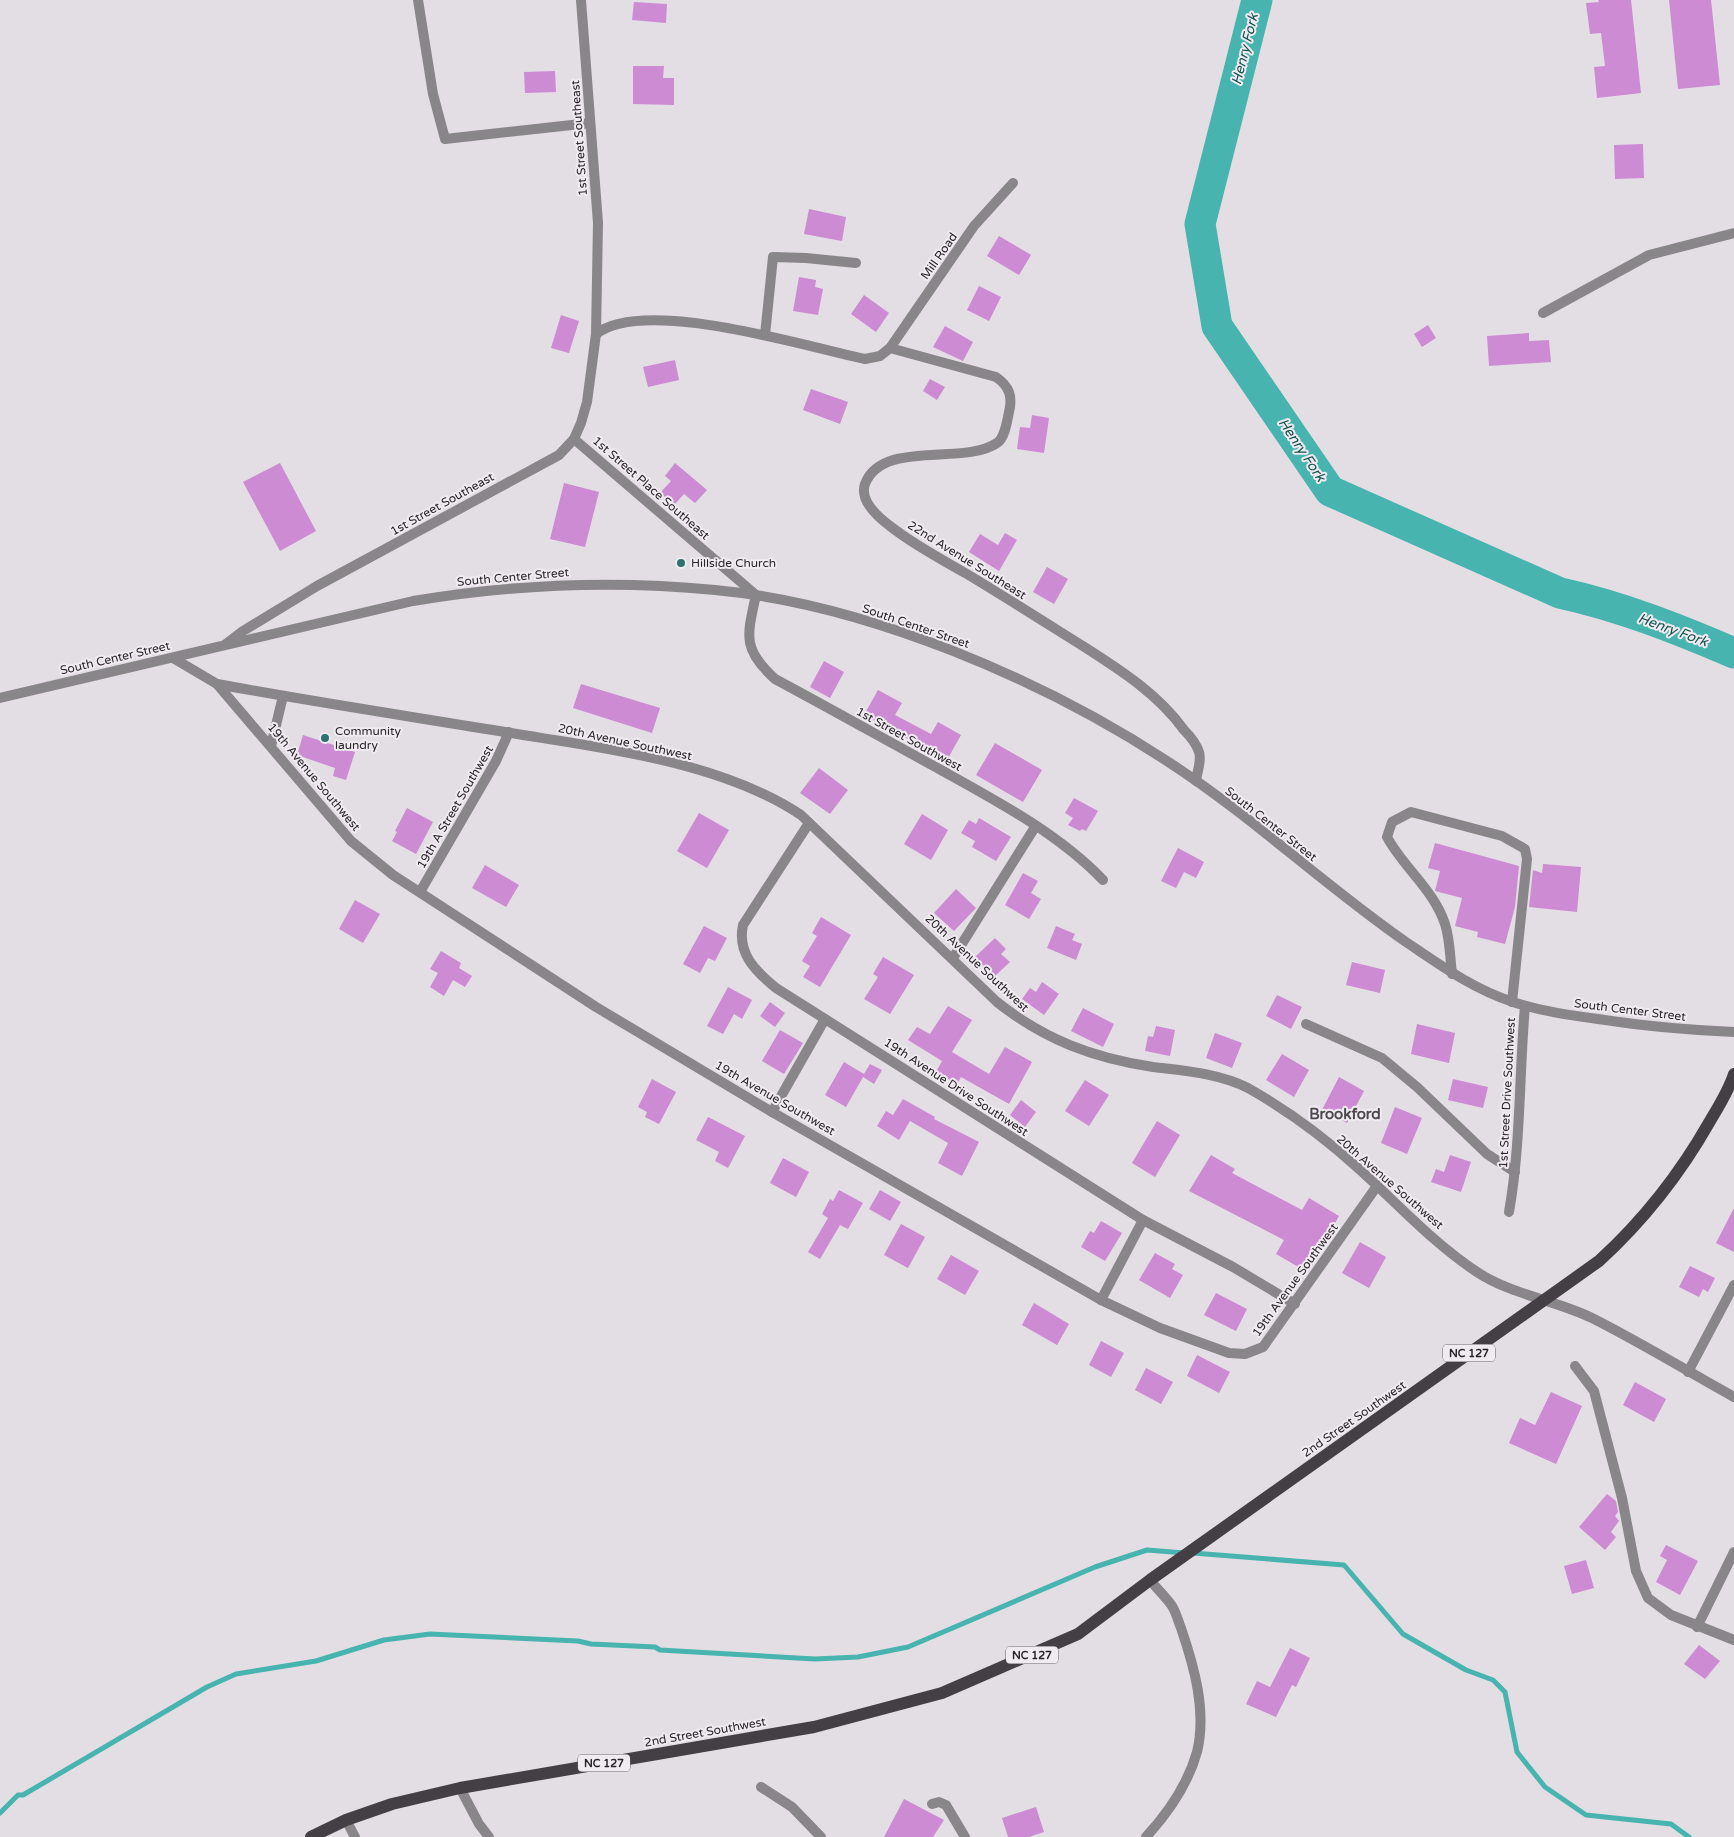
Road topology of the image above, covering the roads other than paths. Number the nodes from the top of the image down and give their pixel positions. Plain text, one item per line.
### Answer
1 (418, 0) edge
2 (581, 0) edge
3 (590, 123) junction
4 (1012, 183) dead end
5 (1734, 233) edge
6 (856, 263) dead end
7 (1543, 313) dead end
8 (596, 334) junction
9 (766, 335) junction
10 (890, 348) junction
11 (574, 439) junction
12 (756, 595) junction
13 (226, 644) junction
14 (173, 658) junction
15 (217, 684) junction
16 (283, 696) junction
17 (0, 698) edge
18 (509, 732) junction
19 (271, 746) junction
20 (1196, 781) junction
21 (808, 823) junction
22 (1036, 827) junction
23 (1103, 880) dead end
24 (420, 892) junction
25 (953, 958) junction
26 (1452, 974) junction
27 (1512, 1002) junction
28 (1524, 1006) junction
29 (825, 1019) junction
30 (1306, 1024) dead end
31 (1734, 1032) edge
32 (1734, 1074) edge
33 (772, 1112) junction
34 (1515, 1172) junction
35 (1377, 1186) junction
36 (1509, 1212) dead end
37 (1143, 1220) junction
38 (1734, 1285) edge
39 (1101, 1300) junction
40 (1545, 1301) junction
41 (1295, 1304) junction
42 (1575, 1366) dead end
43 (1688, 1372) junction
44 (1734, 1396) edge
45 (1734, 1552) edge
46 (1150, 1580) junction
47 (1697, 1627) junction
48 (1734, 1640) edge
49 (761, 1787) dead end
50 (460, 1788) junction
51 (932, 1804) dead end
52 (346, 1820) junction
53 (311, 1837) edge
54 (354, 1837) edge
55 (489, 1837) edge
56 (821, 1837) edge
57 (965, 1837) edge
58 (1146, 1837) edge

1 - 3 street
2 - 3 street, 1st Street Southeast
3 - 8 street, 1st Street Southeast
4 - 10 street, Mill Road
5 - 7 street
6 - 9 street
8 - 9 street
8 - 11 street, 1st Street Southeast
9 - 10 street
10 - 20 street, 22nd Avenue Southeast
11 - 12 street, 1st Street Place Southeast
11 - 13 street, 1st Street Southeast
12 - 13 street, South Center Street
12 - 20 street, South Center Street
12 - 22 street, 1st Street Southwest
13 - 14 street, South Center Street
14 - 15 street, 19th Avenue Southwest
14 - 17 street, South Center Street
15 - 16 street, 20th Avenue Southwest
15 - 19 street, 19th Avenue Southwest
16 - 18 street, 20th Avenue Southwest
16 - 19 street
18 - 21 street, 20th Avenue Southwest
18 - 24 street, 19th A Street Southwest
19 - 24 street, 19th Avenue Southwest
20 - 26 street, South Center Street
21 - 25 street, 20th Avenue Southwest
21 - 29 street, 19th Avenue Drive Southwest
22 - 23 street, 1st Street Southwest
22 - 25 street
24 - 33 street, 19th Avenue Southwest
25 - 35 street, 20th Avenue Southwest
26 - 27 street, South Center Street
26 - 27 street
27 - 28 street, South Center Street
28 - 31 street, South Center Street
28 - 34 street, 1st Street Drive Southwest
29 - 33 street
29 - 37 street, 19th Avenue Drive Southwest
30 - 34 street
32 - 40 main road, 2nd Street Southwest / NC 127
33 - 39 street, 19th Avenue Southwest
34 - 36 street, 1st Street Drive Southwest
35 - 40 street, 20th Avenue Southwest
35 - 41 street, 19th Avenue Southwest
37 - 39 street
37 - 41 street, 19th Avenue Drive Southwest
38 - 43 street
39 - 41 street, 19th Avenue Southwest
40 - 43 street, 20th Avenue Southwest
40 - 46 main road, 2nd Street Southwest / NC 127
42 - 47 street
43 - 44 street, 20th Avenue Southwest
45 - 47 street
46 - 50 main road, 2nd Street Southwest / NC 127
46 - 58 street
47 - 48 street
49 - 56 street
50 - 52 main road, 2nd Street Southwest / NC 127
50 - 55 street
51 - 57 street
52 - 53 main road, 2nd Street Southwest / NC 127
52 - 54 street

